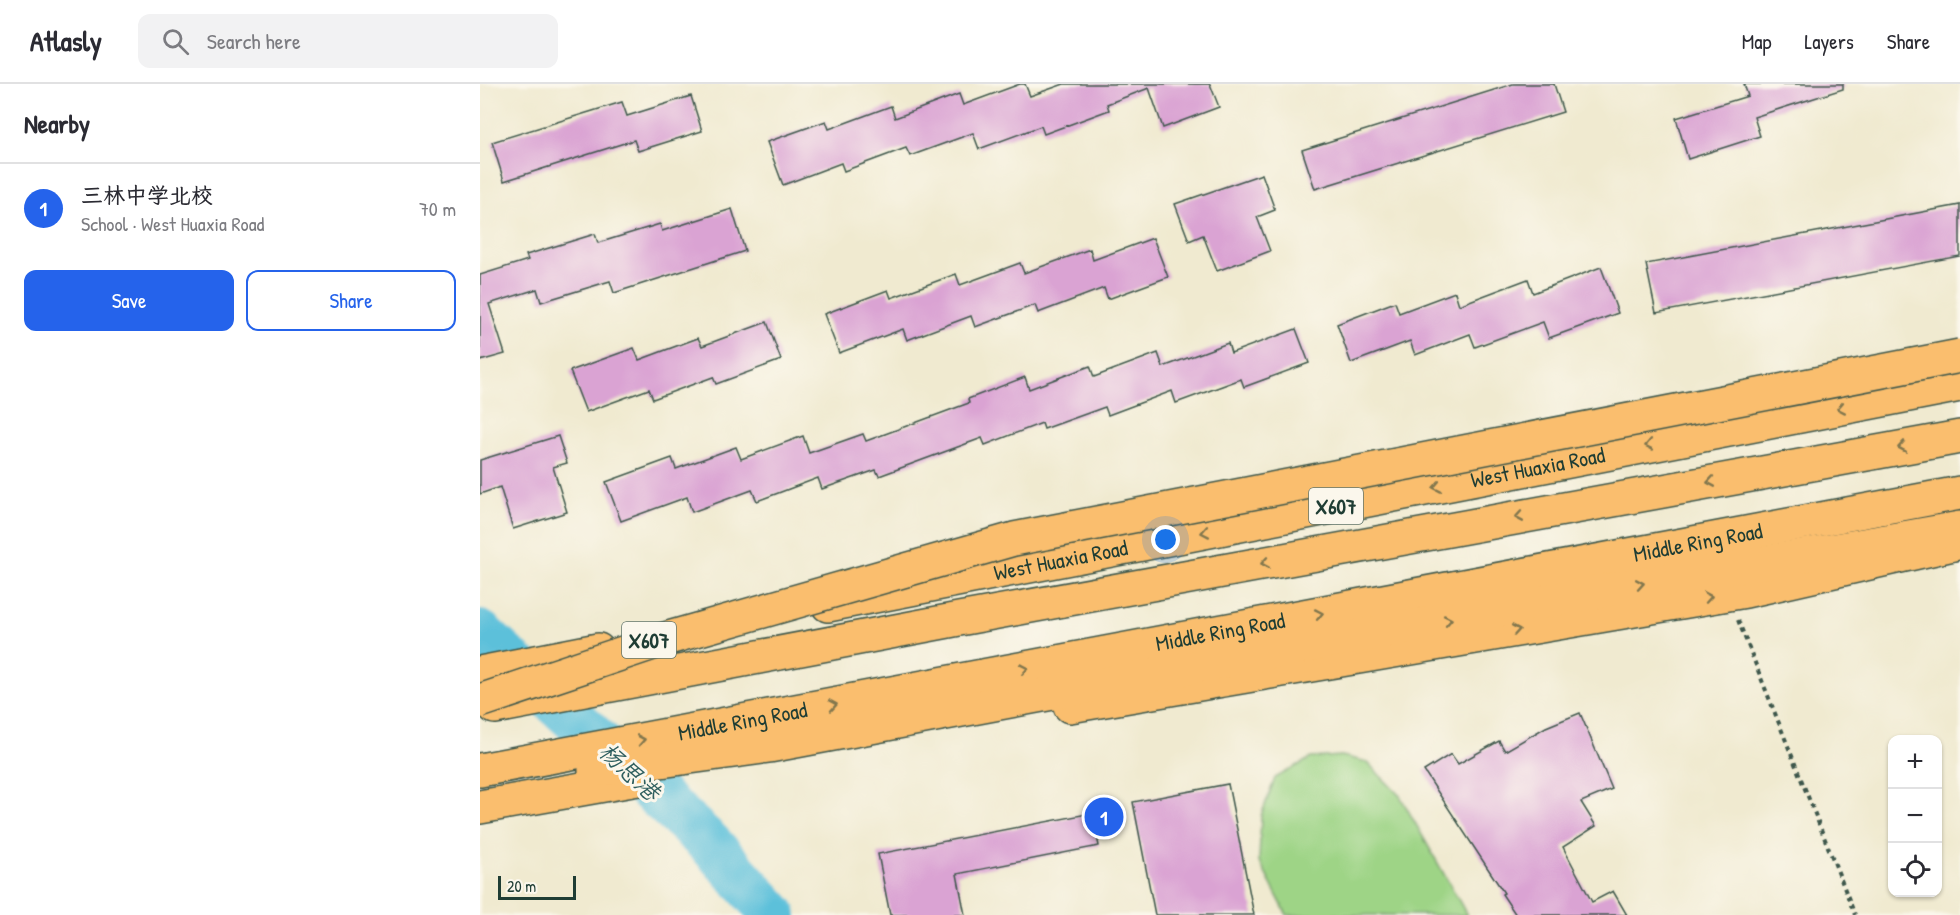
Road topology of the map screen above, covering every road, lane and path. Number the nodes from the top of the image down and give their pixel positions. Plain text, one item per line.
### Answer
1 (1960, 344) edge
2 (1960, 356) edge
3 (1960, 385) edge
4 (1960, 437) edge
5 (1960, 493) edge
6 (1960, 528) edge
7 (1960, 543) edge
8 (1738, 620) dead end
9 (713, 628) junction
10 (480, 673) edge
11 (480, 701) edge
12 (480, 710) edge
13 (480, 770) edge
14 (480, 786) edge
15 (480, 807) edge
16 (1855, 915) edge

1 - 9 main road
2 - 11 main road, bridge
3 -> 9 main road, West Huaxia Road / X607
4 -> 12 main road
13 -> 5 main road, Middle Ring Road
14 -> 6 main road
15 -> 7 main road
8 - 16 path
9 - 10 main road, West Huaxia Road / X607

